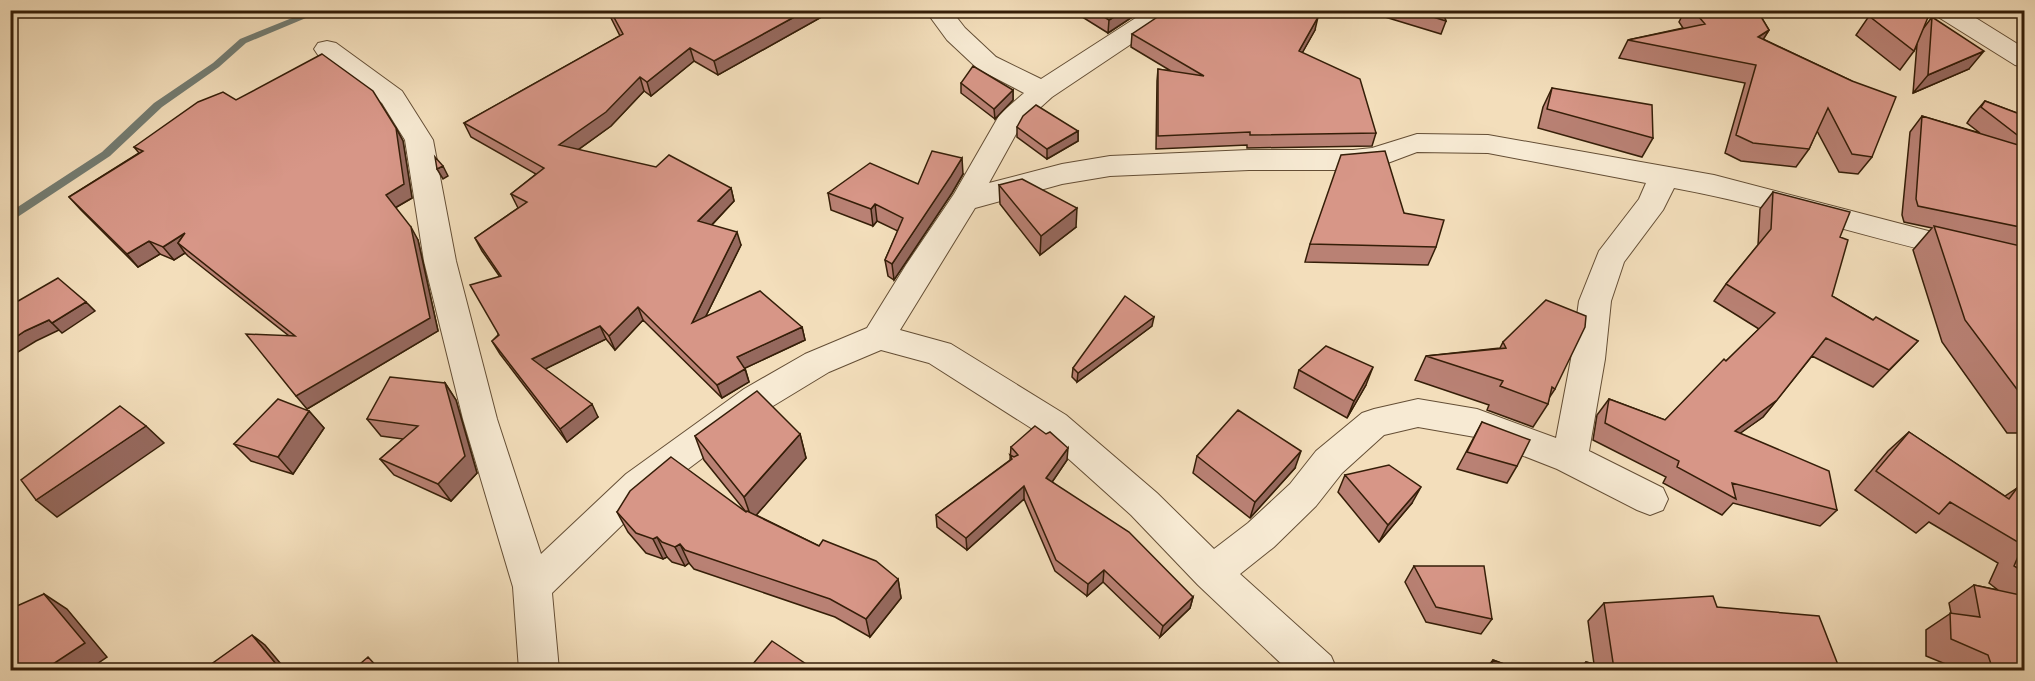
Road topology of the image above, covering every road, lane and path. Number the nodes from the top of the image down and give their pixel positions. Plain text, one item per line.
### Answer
1 (938, 10) edge
2 (1161, 10) edge
3 (1944, 10) edge
4 (327, 49) dead end
5 (2025, 59) edge
6 (1042, 91) junction
7 (1664, 176) junction
8 (965, 200) junction
9 (2025, 268) edge
10 (879, 337) junction
11 (1570, 458) junction
12 (1650, 499) dead end
13 (1212, 573) junction
14 (532, 587) junction
15 (539, 670) edge
16 (1317, 670) edge

1 - 6 street
2 - 6 street
3 - 5 street
4 - 14 street
6 - 8 street
7 - 8 street
7 - 9 street
7 - 11 street
8 - 10 street
10 - 13 street
10 - 14 street
11 - 12 street
11 - 13 street
13 - 16 street
14 - 15 street

